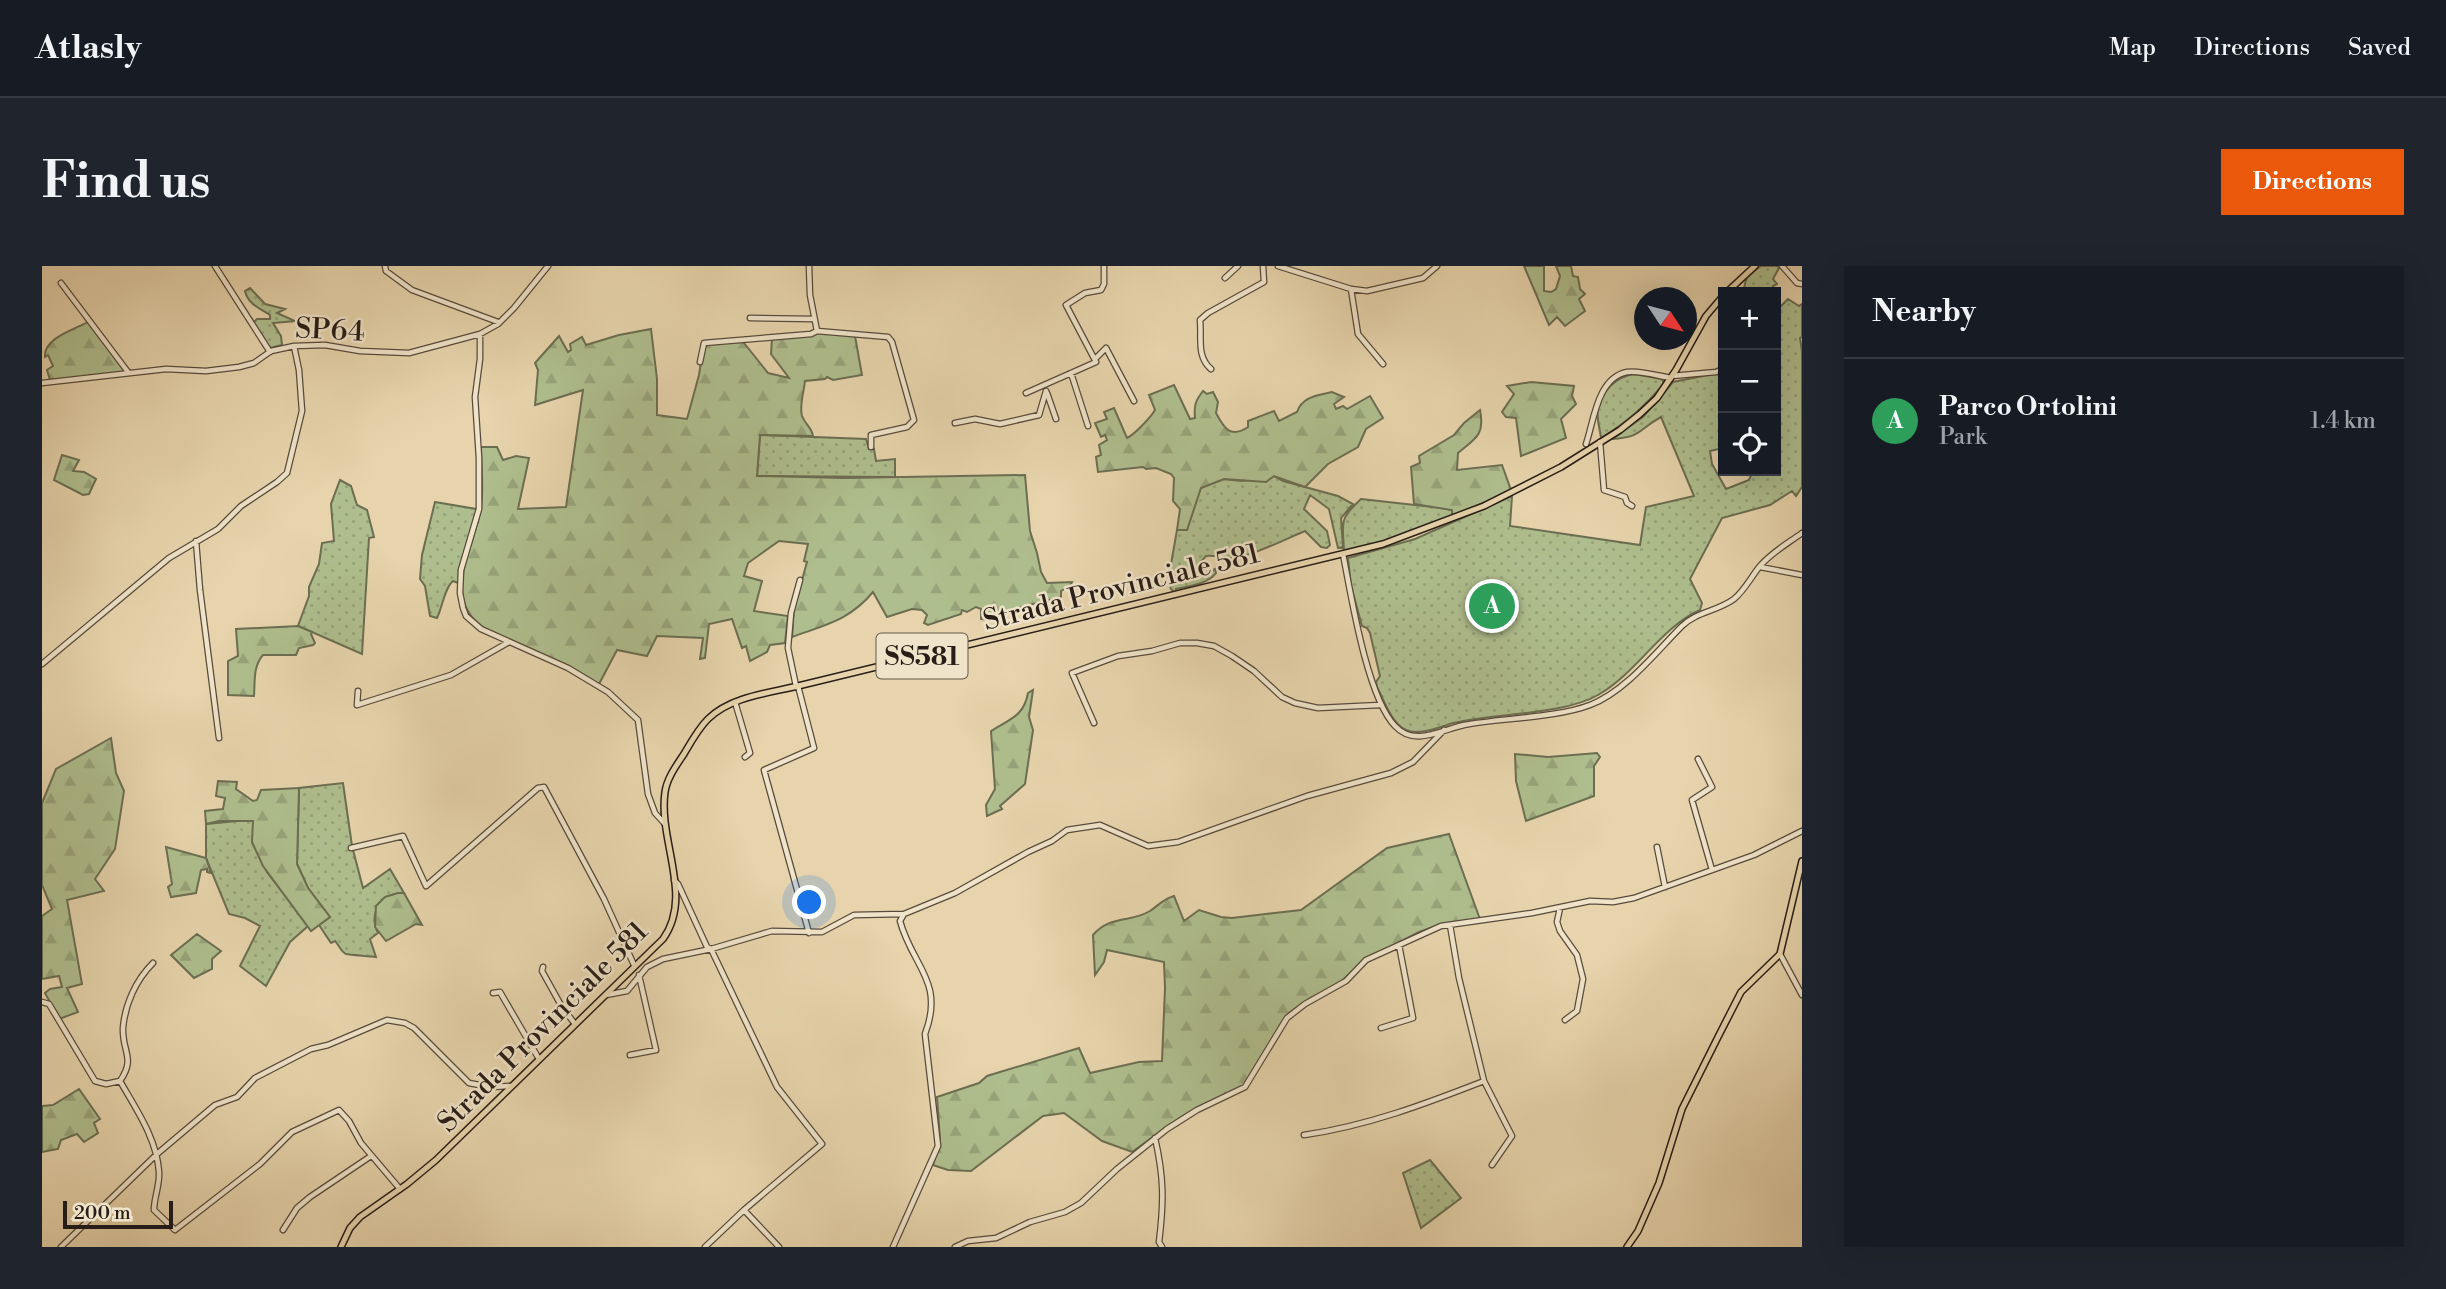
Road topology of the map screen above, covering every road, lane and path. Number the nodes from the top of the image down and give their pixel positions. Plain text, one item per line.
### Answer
1 (215, 266) edge
2 (385, 266) edge
3 (548, 266) edge
4 (808, 266) edge
5 (1104, 266) edge
6 (1238, 266) edge
7 (1263, 266) edge
8 (1278, 266) edge
9 (1437, 266) edge
10 (1755, 266) edge
11 (1782, 266) edge
12 (1225, 278) dead end
13 (61, 283) dead end
14 (1802, 284) edge
15 (1732, 287) edge
16 (1351, 289) junction
17 (1718, 302) edge
18 (750, 318) dead end
19 (814, 319) junction
20 (499, 323) junction
21 (817, 331) junction
22 (480, 334) junction
23 (294, 346) junction
24 (270, 352) junction
25 (1095, 359) junction
26 (700, 362) dead end
27 (1383, 364) dead end
28 (1211, 369) dead end
29 (1718, 371) edge
30 (129, 373) junction
31 (1071, 373) junction
32 (1672, 377) junction
33 (42, 383) edge
34 (1045, 388) junction
35 (1026, 393) dead end
36 (1134, 401) dead end
37 (1056, 419) dead end
38 (955, 423) dead end
39 (1088, 426) dead end
40 (1600, 442) junction
41 (1586, 444) dead end
42 (871, 447) dead end
43 (1632, 506) dead end
44 (1802, 533) edge
45 (196, 541) junction
46 (1343, 554) junction
47 (1759, 567) junction
48 (1802, 575) edge
49 (800, 580) dead end
50 (510, 642) junction
51 (42, 664) edge
52 (797, 686) junction
53 (358, 691) dead end
54 (735, 702) junction
55 (1380, 705) junction
56 (1094, 723) dead end
57 (1444, 730) junction
58 (219, 738) dead end
59 (745, 757) dead end
60 (1698, 759) dead end
61 (666, 824) junction
62 (1802, 831) edge
63 (1657, 847) dead end
64 (351, 848) dead end
65 (1802, 861) edge
66 (1712, 870) junction
67 (674, 880) junction
68 (1665, 887) junction
69 (1560, 908) junction
70 (904, 914) junction
71 (1450, 925) junction
72 (809, 933) junction
73 (1399, 945) junction
74 (711, 949) junction
75 (1780, 954) junction
76 (153, 963) dead end
77 (634, 965) junction
78 (543, 967) dead end
79 (639, 974) junction
80 (493, 993) dead end
81 (605, 995) junction
82 (1802, 995) edge
83 (42, 1002) edge
84 (1565, 1020) dead end
85 (575, 1024) junction
86 (1381, 1028) dead end
87 (630, 1055) dead end
88 (539, 1059) junction
89 (120, 1081) junction
90 (1484, 1081) junction
91 (511, 1086) junction
92 (1304, 1135) dead end
93 (1155, 1138) junction
94 (157, 1154) junction
95 (371, 1156) junction
96 (1492, 1165) dead end
97 (400, 1189) junction
98 (744, 1210) junction
99 (283, 1230) dead end
100 (968, 1241) junction
101 (61, 1247) edge
102 (341, 1247) edge
103 (705, 1247) edge
104 (779, 1247) edge
105 (893, 1247) edge
106 (955, 1247) edge
107 (971, 1247) edge
108 (1162, 1247) edge
109 (1627, 1247) edge

1 - 24 street
2 - 20 street
3 - 20 street, SP64 / SP64
4 - 19 street
5 - 25 street
6 - 12 street
7 - 28 street
8 - 16 street
9 - 16 street
10 - 15 main road, Strada Provinciale 581 / SS581
11 - 14 street
13 - 30 street
16 - 27 street
17 - 32 main road, Strada Provinciale 581 / SS581
18 - 19 street
19 - 21 street
20 - 22 street, SP64 / SP64
21 - 26 street
21 - 42 street
22 - 23 street, SP64 / SP64
22 - 50 street
23 - 24 street, SP64 / SP64
23 - 45 street
24 - 30 street, SP64 / SP64
25 - 31 street
25 - 36 street
29 - 32 street
30 - 33 street, SP64 / SP64
31 - 34 street
31 - 39 street
32 - 40 main road, Strada Provinciale 581 / SS581
32 - 41 street
34 - 35 street
34 - 37 street
34 - 38 street
40 - 43 street
40 - 46 main road, Strada Provinciale 581 / SS581
44 - 47 street
45 - 51 street
45 - 58 street
46 - 52 main road, Strada Provinciale 581 / SS581
46 - 55 street
47 - 48 street
47 - 57 street
49 - 52 street
50 - 53 street
50 - 61 street
52 - 54 main road, Strada Provinciale 581 / SS581
52 - 72 street
54 - 59 street
54 - 61 main road, Strada Provinciale 581 / SS581
55 - 56 street
55 - 57 street
57 - 70 street
60 - 66 street
61 - 67 main road, Strada Provinciale 581 / SS581
62 - 66 street
63 - 68 street
64 - 77 street
65 - 75 main road
66 - 68 street
67 - 74 street
67 - 77 main road, Strada Provinciale 581 / SS581
68 - 69 street
69 - 71 street
69 - 84 street
70 - 72 street
70 - 105 street
71 - 73 street
71 - 90 street
72 - 74 street
73 - 86 street
73 - 93 street
74 - 79 street
74 - 98 street
75 - 82 street
75 - 109 main road
76 - 89 street
77 - 81 main road, Strada Provinciale 581 / SS581
78 - 85 street
79 - 81 street
79 - 87 street
80 - 88 street
81 - 85 main road, Strada Provinciale 581 / SS581
83 - 89 street
85 - 88 main road, Strada Provinciale 581 / SS581
88 - 91 main road, Strada Provinciale 581 / SS581
89 - 94 street
90 - 92 street
90 - 96 street
91 - 94 street
91 - 97 main road, Strada Provinciale 581 / SS581
93 - 100 street
93 - 108 street
94 - 95 street
94 - 101 street
95 - 97 street
95 - 99 street
97 - 102 main road, Strada Provinciale 581 / SS581
98 - 103 street
98 - 104 street
100 - 106 street
100 - 107 street

